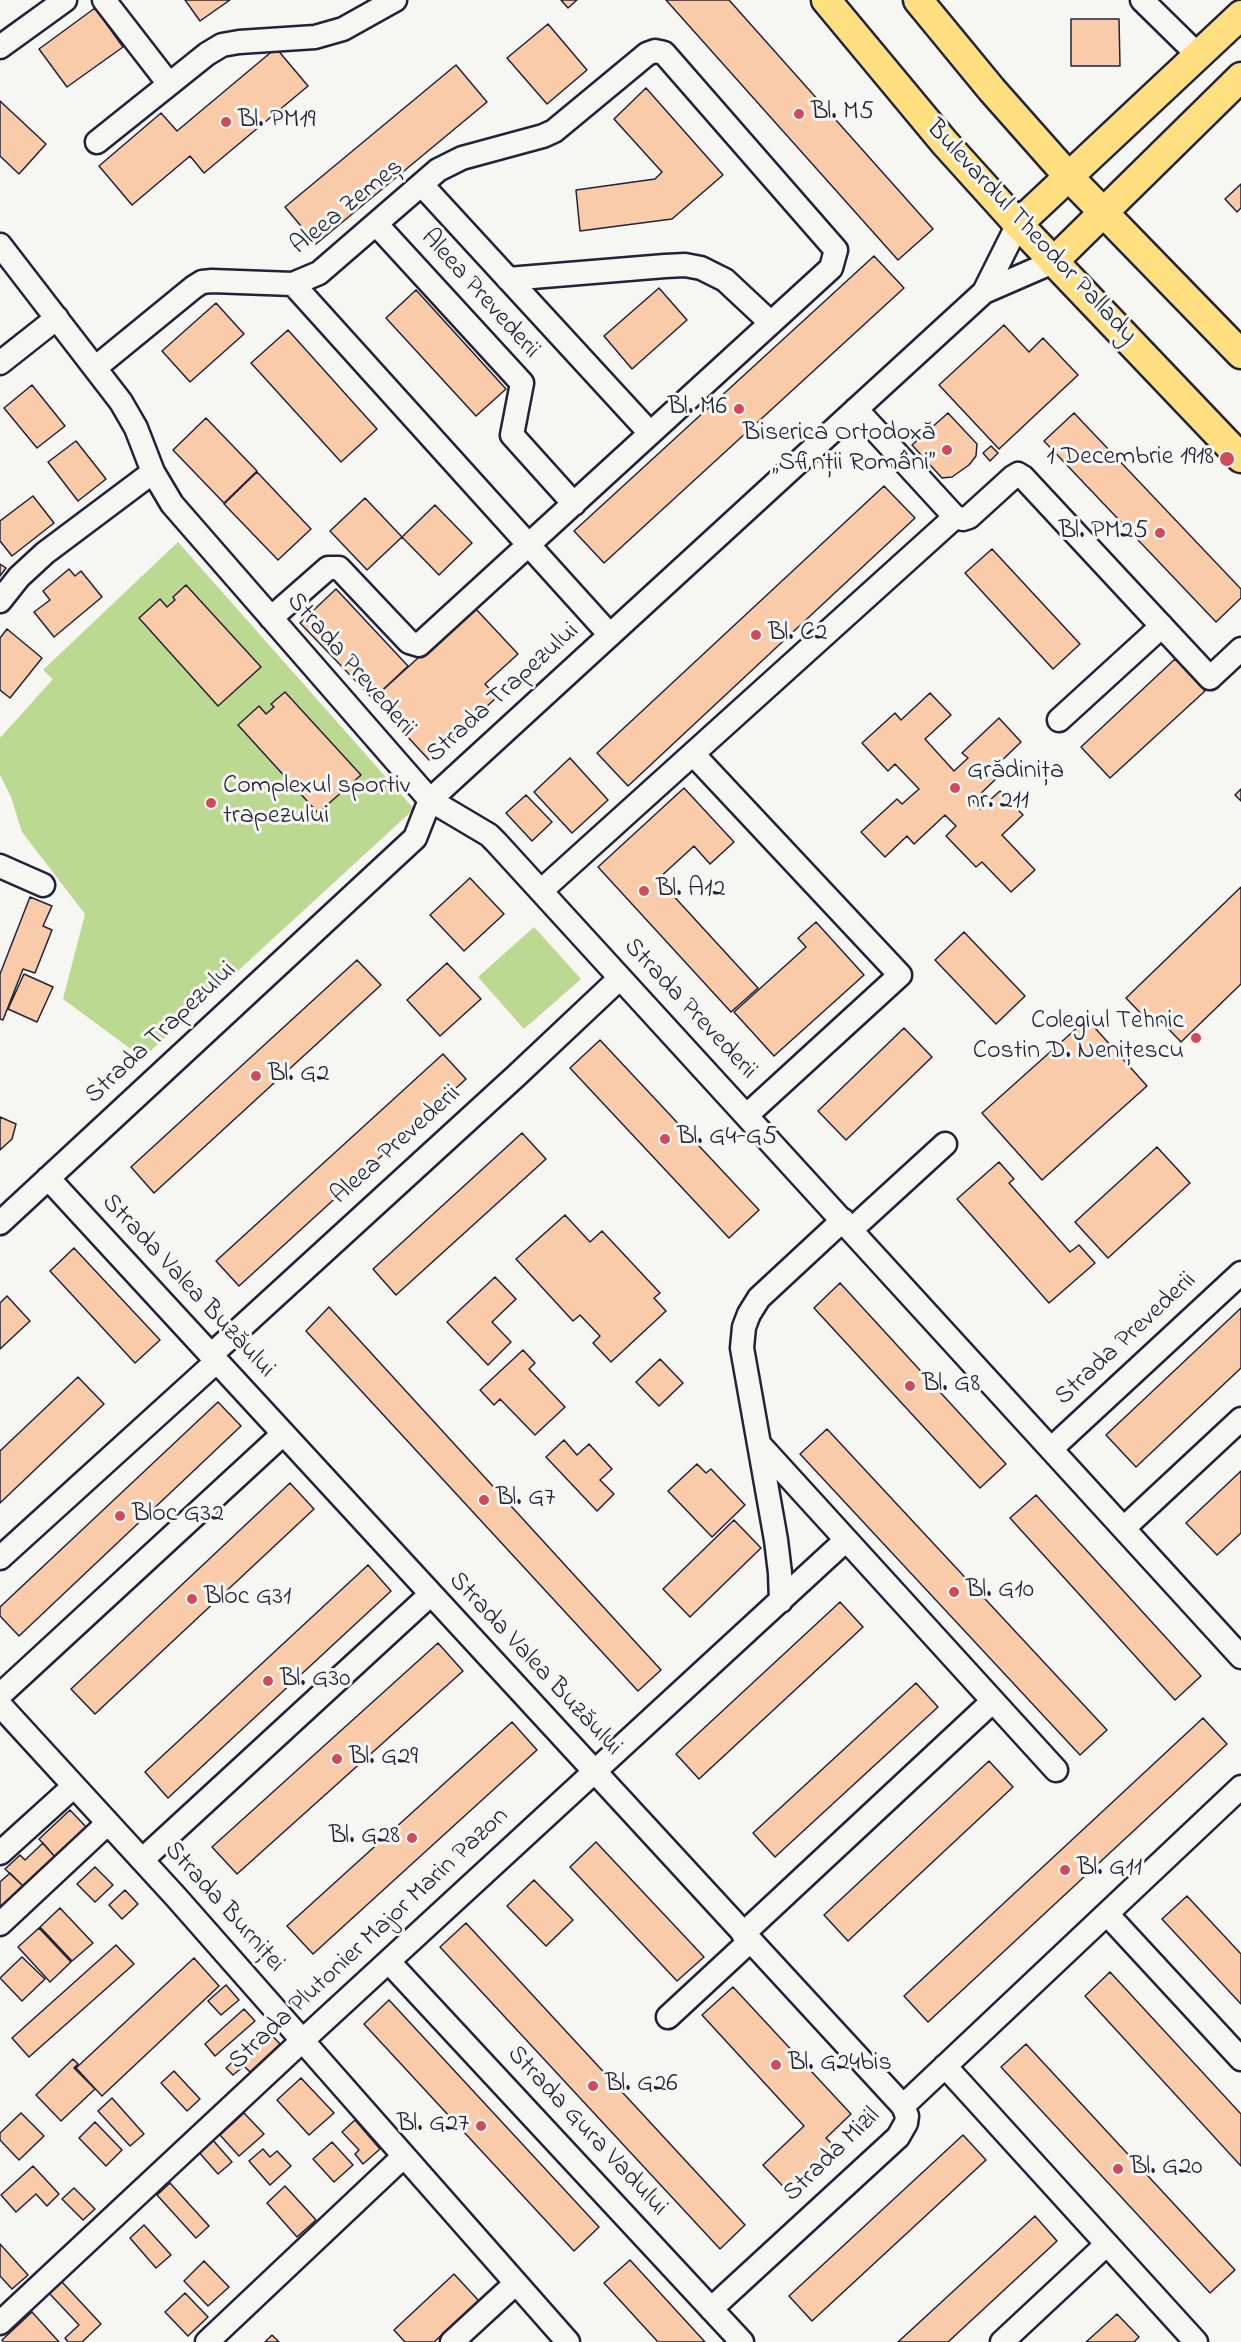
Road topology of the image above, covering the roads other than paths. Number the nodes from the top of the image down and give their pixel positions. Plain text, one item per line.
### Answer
1 (65, 0) edge
2 (104, 0) edge
3 (395, 0) edge
4 (826, 0) edge
5 (918, 0) edge
6 (1143, 0) edge
7 (1241, 15) edge
8 (0, 47) edge
9 (1198, 56) junction
10 (1241, 77) edge
11 (170, 84) junction
12 (97, 142) dead end
13 (1070, 177) junction
14 (422, 185) junction
15 (1105, 213) junction
16 (1018, 224) junction
17 (377, 225) junction
18 (0, 245) edge
19 (1053, 262) junction
20 (508, 279) junction
21 (293, 284) junction
22 (984, 292) junction
23 (57, 318) junction
24 (771, 323) junction
25 (1241, 354) edge
26 (0, 363) edge
27 (95, 368) junction
28 (856, 409) junction
29 (650, 433) junction
30 (1241, 458) edge
31 (153, 472) junction
32 (574, 504) junction
33 (955, 517) junction
34 (528, 545) junction
35 (0, 601) edge
36 (271, 618) junction
37 (1162, 626) junction
38 (610, 636) junction
39 (1241, 649) edge
40 (1059, 720) dead end
41 (693, 754) junction
42 (430, 800) junction
43 (0, 866) edge
44 (43, 885) dead end
45 (542, 890) junction
46 (620, 978) junction
47 (747, 1115) junction
48 (945, 1144) dead end
49 (48, 1178) junction
50 (0, 1223) edge
51 (847, 1225) junction
52 (1241, 1273) edge
53 (214, 1358) junction
54 (1241, 1419) edge
55 (284, 1434) junction
56 (759, 1444) junction
57 (1051, 1449) junction
58 (1124, 1528) junction
59 (846, 1540) junction
60 (0, 1558) edge
61 (431, 1594) junction
62 (781, 1601) junction
63 (1241, 1657) edge
64 (0, 1695) edge
65 (993, 1701) junction
66 (0, 1705) edge
67 (1056, 1770) dead end
68 (595, 1772) junction
69 (74, 1786) junction
70 (1241, 1787) edge
71 (108, 1823) junction
72 (0, 1853) edge
73 (142, 1860) junction
74 (1107, 1914) junction
75 (0, 1924) edge
76 (747, 1937) junction
77 (389, 1962) junction
78 (668, 2017) dead end
79 (303, 2040) junction
80 (1241, 2059) edge
81 (945, 2066) junction
82 (903, 2106) junction
83 (404, 2156) junction
84 (1107, 2244) junction
85 (516, 2283) junction
86 (711, 2309) junction
87 (0, 2324) edge
88 (207, 2342) edge
89 (452, 2342) edge
90 (568, 2342) edge
91 (742, 2342) edge
92 (1002, 2342) edge
93 (1196, 2342) edge

1 - 8 street
2 - 11 street
3 - 11 street
4 - 16 main road, Bulevardul Theodor Pallady
5 - 13 main road
6 - 9 street
7 - 9 main road
9 - 13 main road
10 - 15 main road
11 - 12 street
13 - 15 main road
13 - 16 main road
14 - 17 street, Aleea Zemeș
14 - 20 street
14 - 24 street, Aleea Zemeș
15 - 19 main road
15 - 25 main road
16 - 19 main road, Bulevardul Theodor Pallady
16 - 22 street, Strada Trapezului
17 - 21 street, Aleea Zemeș
17 - 32 street, Aleea Prevederii
18 - 23 street, Strada Prevederii
19 - 22 street, Strada Trapezului
19 - 30 main road, Bulevardul Theodor Pallady
20 - 24 street
20 - 29 street
21 - 27 street, Aleea Zemeș
21 - 34 street
22 - 28 street, Strada Trapezului
23 - 26 street
23 - 27 street, Strada Prevederii
24 - 29 street
27 - 31 street, Strada Prevederii
28 - 33 street
28 - 38 street, Strada Trapezului
29 - 32 street
31 - 35 street
31 - 36 street, Strada Prevederii
32 - 34 street
33 - 37 street
33 - 41 street
34 - 36 street
34 - 38 street
36 - 42 street, Strada Prevederii
37 - 39 street
37 - 40 street
38 - 42 street, Strada Trapezului
41 - 45 street
41 - 47 street, Strada Prevederii
42 - 45 street, Strada Prevederii
42 - 49 street, Strada Trapezului
43 - 44 street
45 - 46 street, Strada Prevederii
46 - 47 street, Strada Prevederii
46 - 53 street, Aleea Prevederii
47 - 51 street, Strada Prevederii
48 - 51 street
49 - 50 street, Strada Trapezului
49 - 53 street, Strada Valea Buzăului
51 - 56 street
51 - 57 street, Strada Prevederii
52 - 57 street, Strada Prevederii
53 - 55 street, Strada Valea Buzăului
53 - 60 street, Aleea Prevederii
54 - 58 street
55 - 61 street, Strada Valea Buzăului
55 - 64 street
56 - 59 street
56 - 62 street
57 - 58 street, Strada Prevederii
58 - 63 street, Strada Prevederii
59 - 62 street, Strada Plutonier Major Marin Pazon
59 - 65 street
61 - 68 street, Strada Valea Buzăului
61 - 73 street
62 - 68 street, Strada Plutonier Major Marin Pazon
65 - 67 street
65 - 76 street
66 - 69 street, Strada Burniței
68 - 76 street, Strada Valea Buzăului
68 - 77 street, Strada Plutonier Major Marin Pazon
69 - 71 street, Strada Burniței
69 - 72 street
70 - 74 street, Strada Mizil
71 - 73 street, Strada Burniței
71 - 75 street
73 - 79 street, Strada Burniței
74 - 80 street
74 - 81 street, Strada Mizil
76 - 78 street
76 - 82 street, Strada Valea Buzăului
77 - 79 street, Strada Plutonier Major Marin Pazon
77 - 86 street, Strada Gura Vadului
79 - 83 street, Strada Burniței
79 - 87 street, Strada Plutonier Major Marin Pazon
81 - 82 street, Strada Mizil
81 - 84 street
82 - 86 street, Strada Mizil
83 - 85 street, Strada Burniței
83 - 88 street
84 - 92 street
84 - 93 street
85 - 89 street
85 - 90 street, Strada Burniței
86 - 91 street, Strada Gura Vadului

